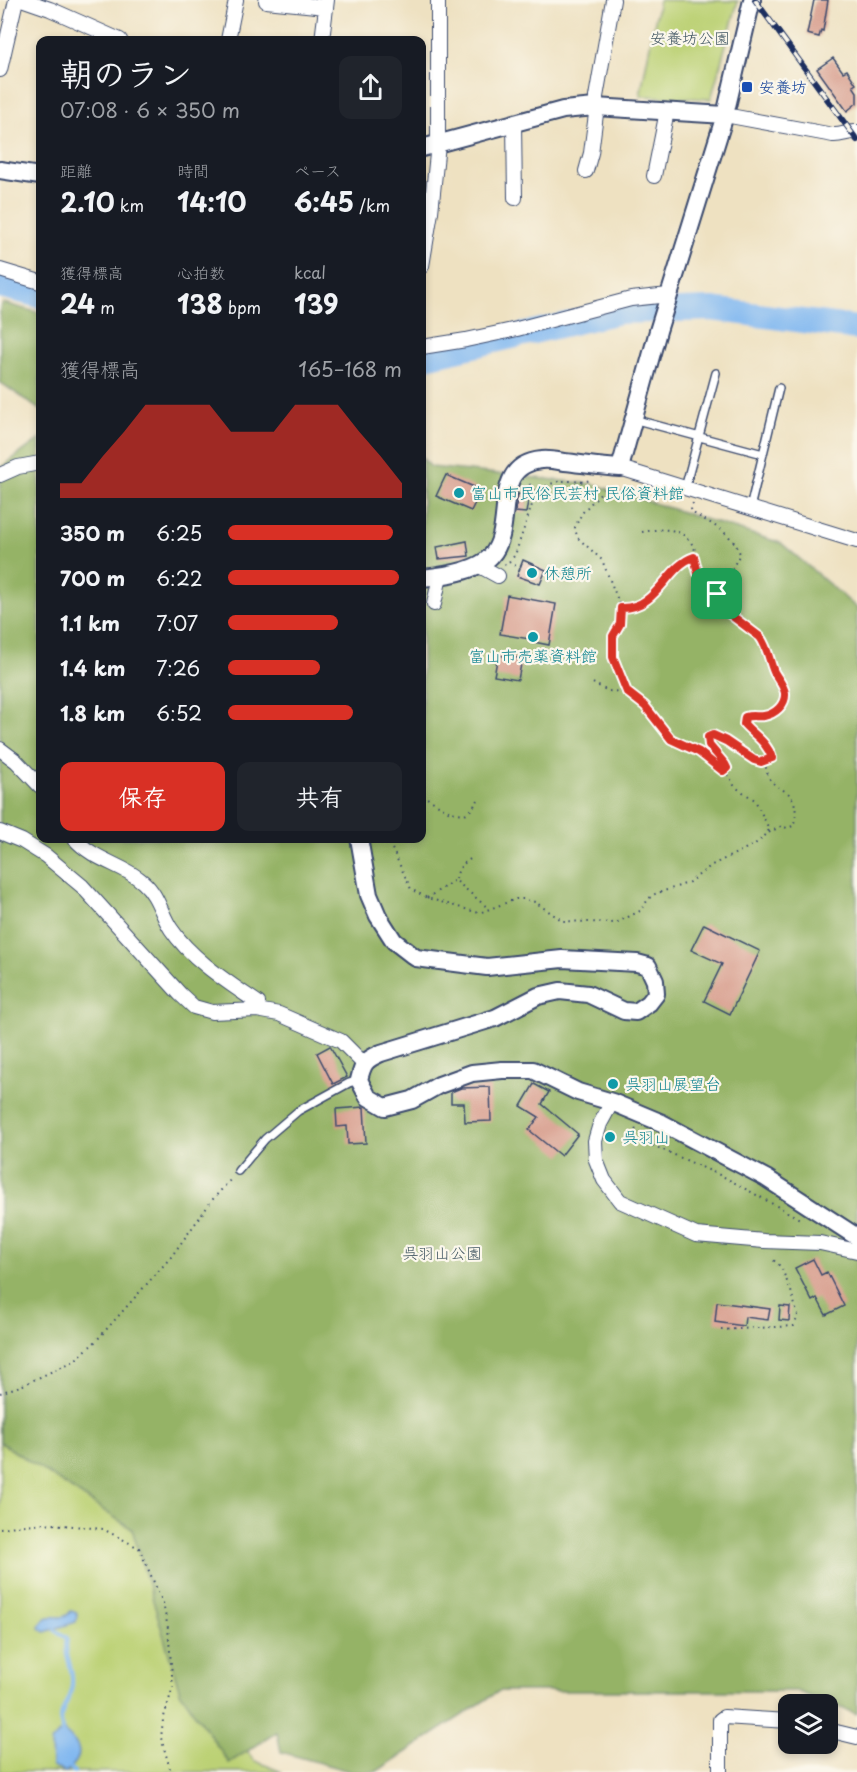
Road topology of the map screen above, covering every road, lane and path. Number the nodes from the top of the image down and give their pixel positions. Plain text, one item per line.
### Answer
1 (16, 0) edge
2 (24, 0) edge
3 (236, 0) edge
4 (438, 0) edge
5 (613, 0) edge
6 (752, 0) edge
7 (266, 1) edge
8 (327, 4) edge
9 (89, 34) edge
10 (229, 36) edge
11 (323, 36) edge
12 (0, 70) edge
13 (595, 106) junction
14 (668, 111) junction
15 (725, 115) junction
16 (514, 123) junction
17 (857, 132) edge
18 (438, 144) junction
19 (426, 147) edge
20 (0, 170) edge
21 (586, 171) dead end
22 (36, 175) edge
23 (654, 176) dead end
24 (515, 198) dead end
25 (426, 242) edge
26 (0, 270) edge
27 (36, 281) edge
28 (669, 295) junction
29 (426, 346) edge
30 (716, 373) dead end
31 (779, 388) dead end
32 (633, 419) junction
33 (699, 437) junction
34 (764, 454) junction
35 (36, 464) edge
36 (613, 467) junction
37 (517, 469) junction
38 (0, 475) edge
39 (604, 489) dead end
40 (691, 490) junction
41 (536, 493) junction
42 (527, 504) dead end
43 (532, 505) junction
44 (750, 508) junction
45 (642, 532) dead end
46 (857, 541) edge
47 (694, 557) junction
48 (509, 562) junction
49 (520, 568) dead end
50 (488, 571) junction
51 (440, 576) junction
52 (426, 578) edge
53 (717, 594) junction
54 (434, 604) dead end
55 (621, 608) junction
56 (589, 681) dead end
57 (627, 692) junction
58 (0, 749) edge
59 (765, 761) junction
60 (723, 771) junction
61 (36, 782) edge
62 (426, 797) edge
63 (478, 800) dead end
64 (0, 832) edge
65 (767, 834) junction
66 (79, 843) edge
67 (360, 843) edge
68 (389, 843) edge
69 (474, 857) dead end
70 (455, 880) junction
71 (427, 898) junction
72 (489, 909) junction
73 (257, 1010) junction
74 (361, 1072) junction
75 (612, 1102) junction
76 (631, 1124) dead end
77 (238, 1171) joint
78 (804, 1222) dead end
79 (857, 1237) edge
80 (857, 1251) edge
81 (771, 1258) dead end
82 (721, 1330) dead end
83 (0, 1394) edge
84 (0, 1528) edge
85 (778, 1720) edge
86 (838, 1732) edge
87 (857, 1737) edge
88 (171, 1772) edge
89 (720, 1772) edge

1 - 12 street
2 - 9 street
3 - 10 street
4 - 18 street
5 - 13 street
6 - 15 street
7 - 8 street
8 - 11 street
13 - 14 street
13 - 16 street
13 - 21 street
14 - 15 street
14 - 23 street
15 - 17 street
15 - 28 street
16 - 18 street
16 - 24 street
18 - 19 street
18 - 25 street
20 - 22 street
26 - 27 street
28 - 29 street
28 - 32 street
30 - 33 lane
31 - 34 lane
32 - 33 lane
32 - 36 street
33 - 34 lane
33 - 40 lane
34 - 44 lane
35 - 38 street
36 - 37 street
36 - 40 street
36 - 41 path
37 - 41 path
37 - 50 street
39 - 55 path
40 - 44 street
40 - 53 path
41 - 43 path
42 - 43 path
43 - 48 path
44 - 46 street
45 - 47 path
47 - 53 path
47 - 55 path
48 - 49 path
48 - 50 path
50 - 51 street
51 - 52 street
51 - 54 street
53 - 59 path
55 - 57 path
56 - 57 path
57 - 60 path
58 - 61 street
59 - 60 path
59 - 65 path
60 - 65 path
62 - 63 path
64 - 73 street
65 - 72 path
66 - 73 street
67 - 74 street
68 - 71 path
69 - 70 path
70 - 71 path
70 - 72 path
71 - 72 path
73 - 74 street
74 - 75 street
74 - 77 lane
75 - 79 street
75 - 80 street
76 - 78 path
77 - 83 path
81 - 82 path
84 - 88 path
85 - 89 street
86 - 87 street

